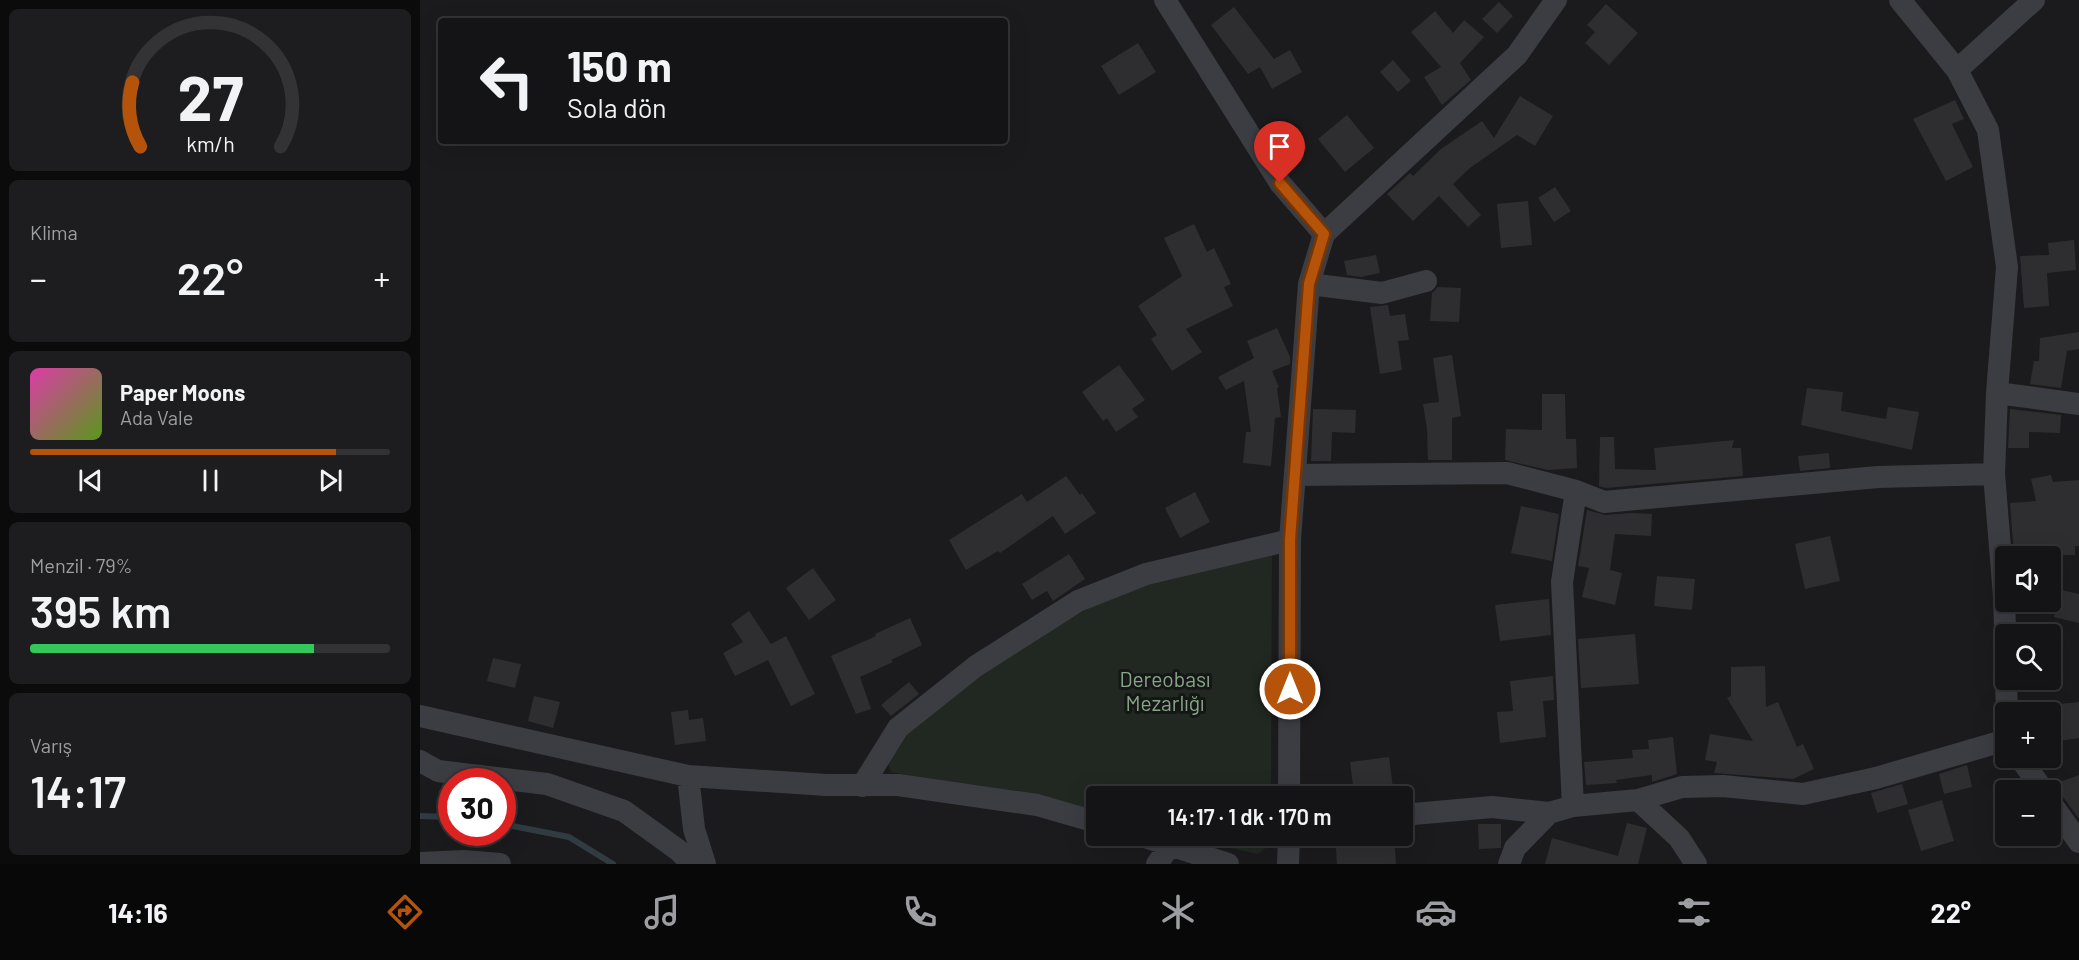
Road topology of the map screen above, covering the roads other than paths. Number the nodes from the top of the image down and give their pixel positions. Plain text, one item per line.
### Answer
1 (1556, 0) edge
2 (2034, 0) edge
3 (1909, 3) edge
4 (1176, 5) edge
5 (1957, 70) junction
6 (1324, 234) junction
7 (1426, 281) dead end
8 (1309, 284) junction
9 (1997, 393) junction
10 (2079, 404) edge
11 (1295, 474) junction
12 (1994, 474) junction
13 (1576, 491) junction
14 (1290, 540) junction
15 (2005, 624) edge
16 (420, 716) edge
17 (1995, 743) edge
18 (420, 761) edge
19 (688, 776) junction
20 (862, 786) junction
21 (1289, 786) edge
22 (1638, 800) junction
23 (1573, 806) junction
24 (1549, 813) junction
25 (1413, 814) edge
26 (2061, 817) edge
27 (1086, 819) edge
28 (2079, 842) edge
29 (1170, 846) edge
30 (1177, 846) edge
31 (1289, 846) edge
32 (420, 863) edge
33 (500, 864) edge
34 (692, 864) edge
35 (705, 864) edge
36 (1157, 864) edge
37 (1228, 864) edge
38 (1288, 864) edge
39 (1509, 864) edge
40 (1696, 864) edge

1 - 6 street
2 - 5 street
3 - 5 street
4 - 6 street
5 - 9 street
6 - 8 street
7 - 8 street
8 - 11 street
9 - 10 street
9 - 12 street
11 - 13 street
11 - 14 street
12 - 13 street
12 - 15 street
13 - 23 street
14 - 20 street
14 - 21 street
16 - 19 street
17 - 22 street
18 - 34 street
19 - 20 street
19 - 35 street
20 - 27 street
22 - 23 street
22 - 40 street
23 - 24 street
24 - 25 street
24 - 39 street
26 - 28 street
29 - 36 street
30 - 37 street
31 - 38 street
32 - 33 street

